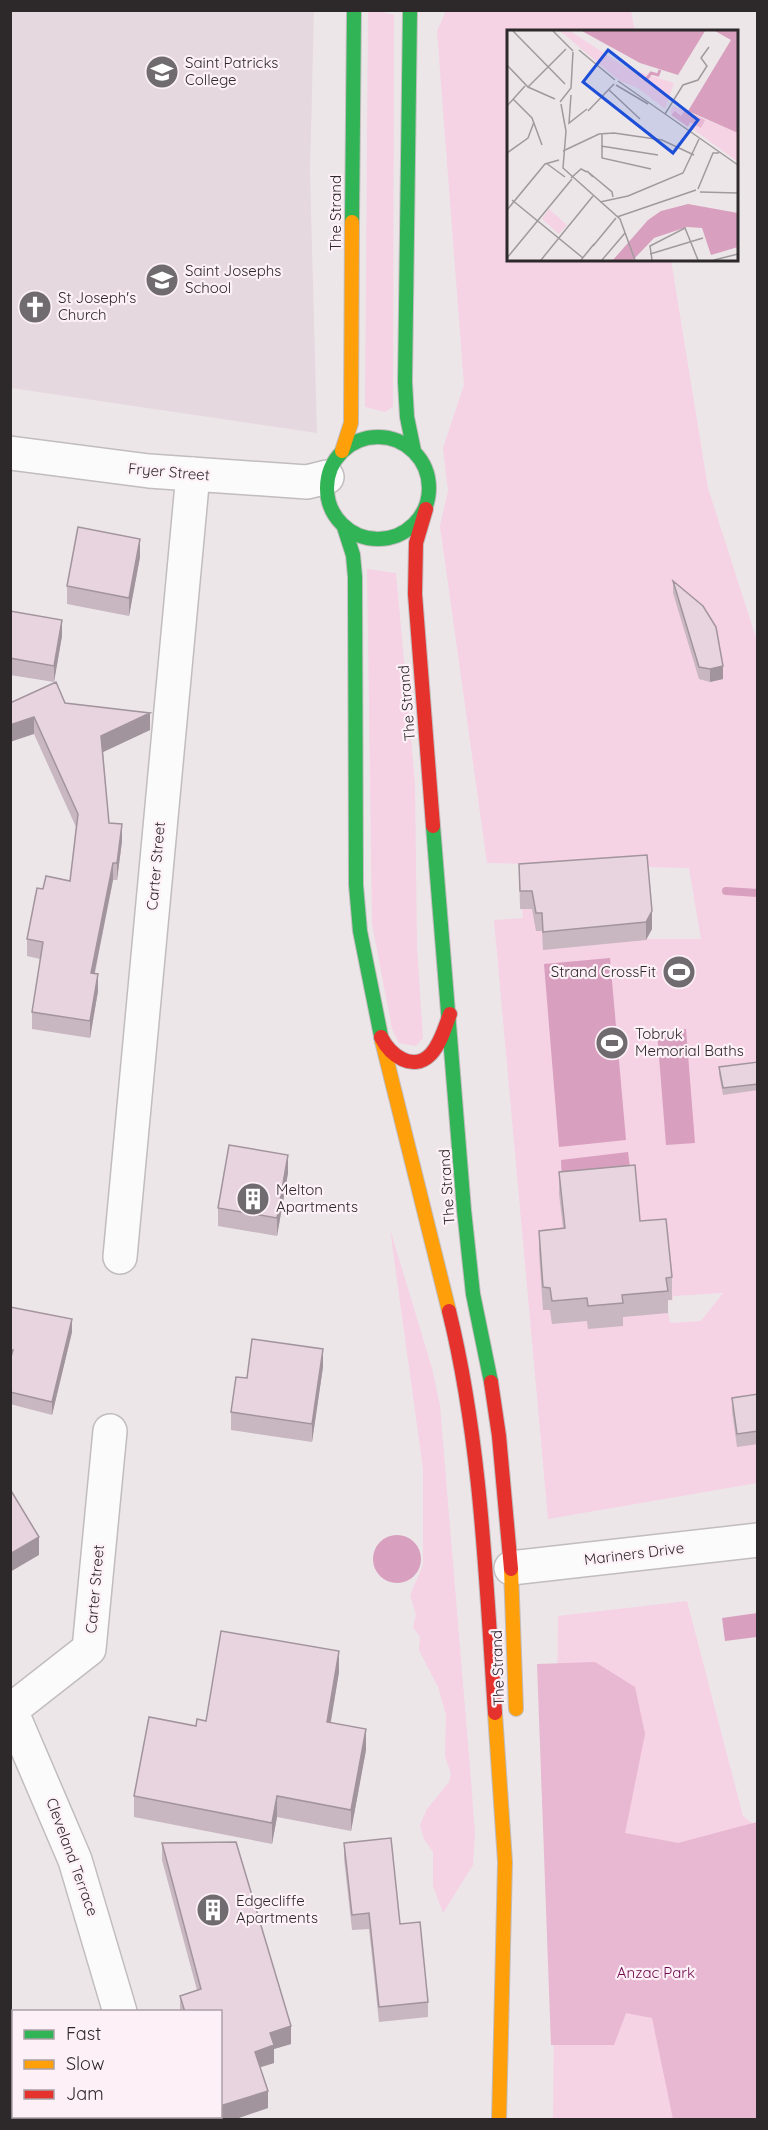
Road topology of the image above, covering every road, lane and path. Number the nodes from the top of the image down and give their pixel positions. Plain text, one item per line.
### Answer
1 (354, 10) edge
2 (410, 10) edge
3 (414, 451) junction
4 (10, 453) edge
5 (335, 464) junction
6 (193, 474) junction
7 (426, 509) junction
8 (344, 527) junction
9 (450, 1012) junction
10 (381, 1037) junction
11 (120, 1257) dead end
12 (110, 1431) dead end
13 (758, 1540) edge
14 (498, 1569) junction
15 (11, 1709) edge
16 (516, 1728) dead end
17 (513, 1772) dead end
18 (505, 1862) junction
19 (119, 2010) edge
20 (499, 2120) edge

1 - 5 street, The Strand
2 - 3 street
3 - 5 street
3 - 7 street
4 - 6 street, Fryer Street
5 - 6 street, Fryer Street
5 - 8 street
6 - 11 street, Carter Street
7 - 8 street
7 - 9 street, The Strand
8 - 10 street, The Strand
9 - 10 street
9 - 14 street, The Strand
10 - 14 street, The Strand
12 - 15 street, Carter Street
13 - 14 street, Mariners Drive
14 - 16 street, The Strand
14 - 18 street, The Strand
15 - 19 street, Cleveland Terrace
17 - 18 street, The Strand
18 - 20 street, The Strand

